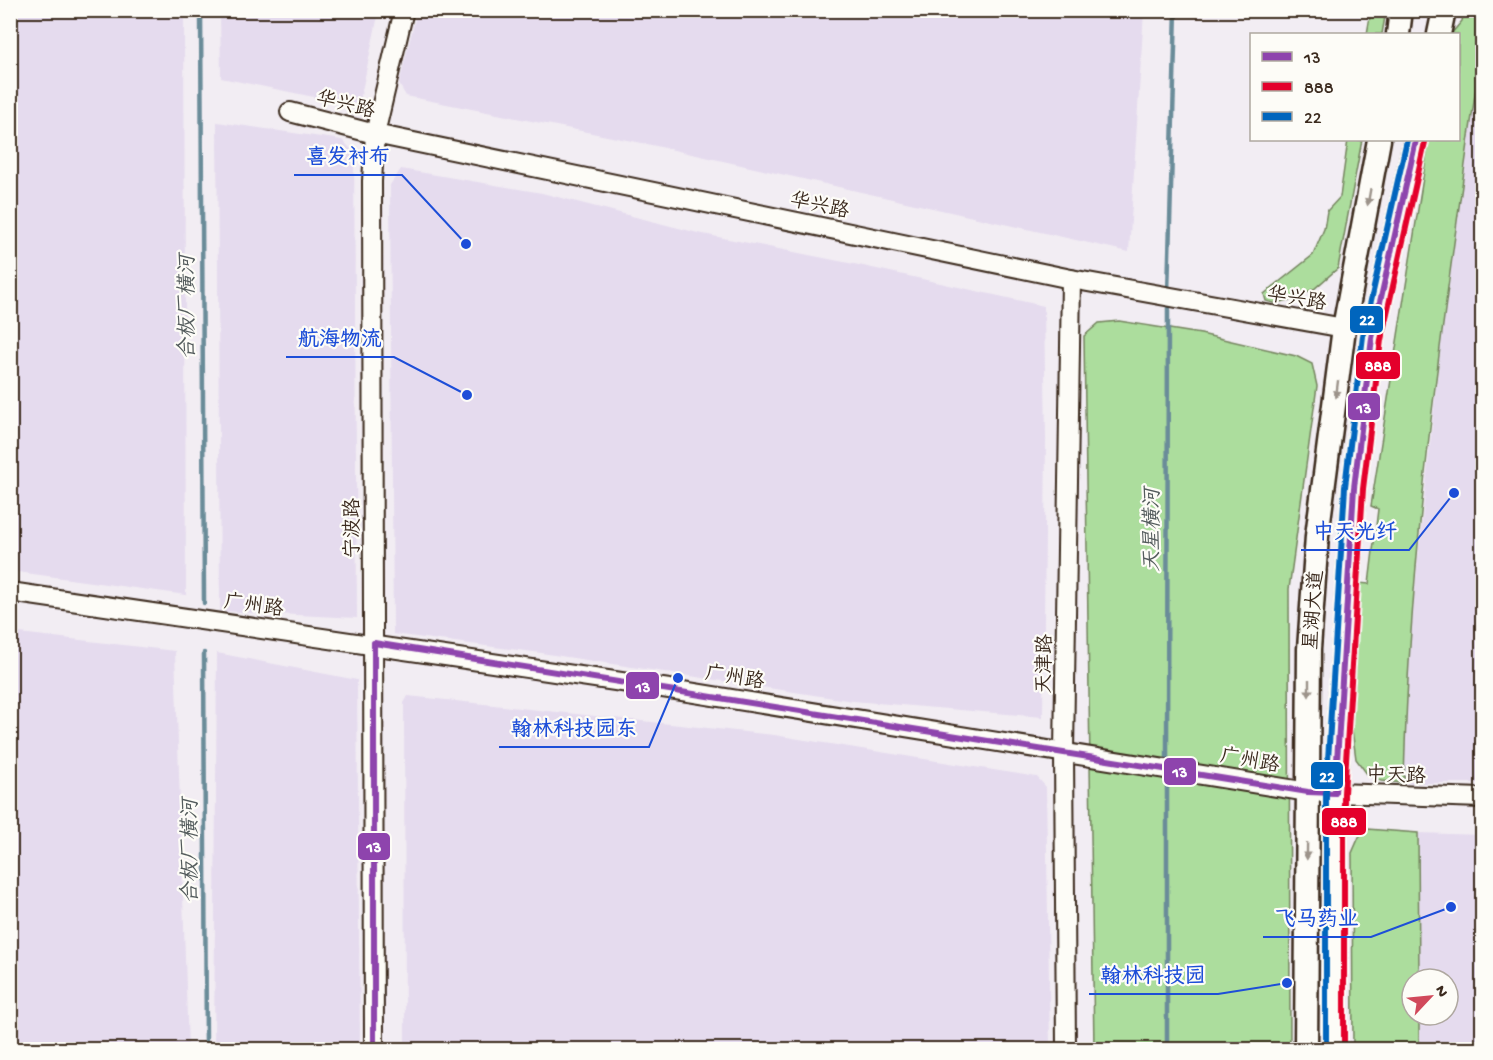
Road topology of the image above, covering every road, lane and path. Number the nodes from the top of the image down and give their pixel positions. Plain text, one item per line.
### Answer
1 (404, 10) edge
2 (1401, 10) edge
3 (1444, 10) edge
4 (1398, 33) edge
5 (1439, 33) edge
6 (290, 112) dead end
7 (375, 134) junction
8 (1379, 141) edge
9 (1416, 141) edge
10 (1071, 279) junction
11 (1344, 328) junction
12 (10, 592) edge
13 (374, 643) junction
14 (1064, 752) junction
15 (1308, 792) junction
16 (1335, 793) junction
17 (1482, 798) edge
18 (374, 1050) edge
19 (1066, 1050) edge
20 (1306, 1050) edge
21 (1335, 1050) edge

1 - 7 street, 宁波路
2 - 4 main road
3 - 5 main road
6 - 7 street, 华兴路
7 - 10 street, 华兴路
7 - 13 street, 宁波路
8 -> 11 main road, 星湖大道
9 - 16 main road, 星湖大道
10 - 11 street, 华兴路
10 - 14 street, 天津路
11 -> 15 main road, 星湖大道
12 - 13 street, 广州路
13 - 14 street, 广州路
13 - 18 street, 宁波路
14 - 15 street, 广州路
14 - 19 street, 天津路
15 - 16 street, 中天路
15 -> 20 main road, 星湖大道
16 - 17 street, 中天路
16 - 21 main road, 星湖大道

